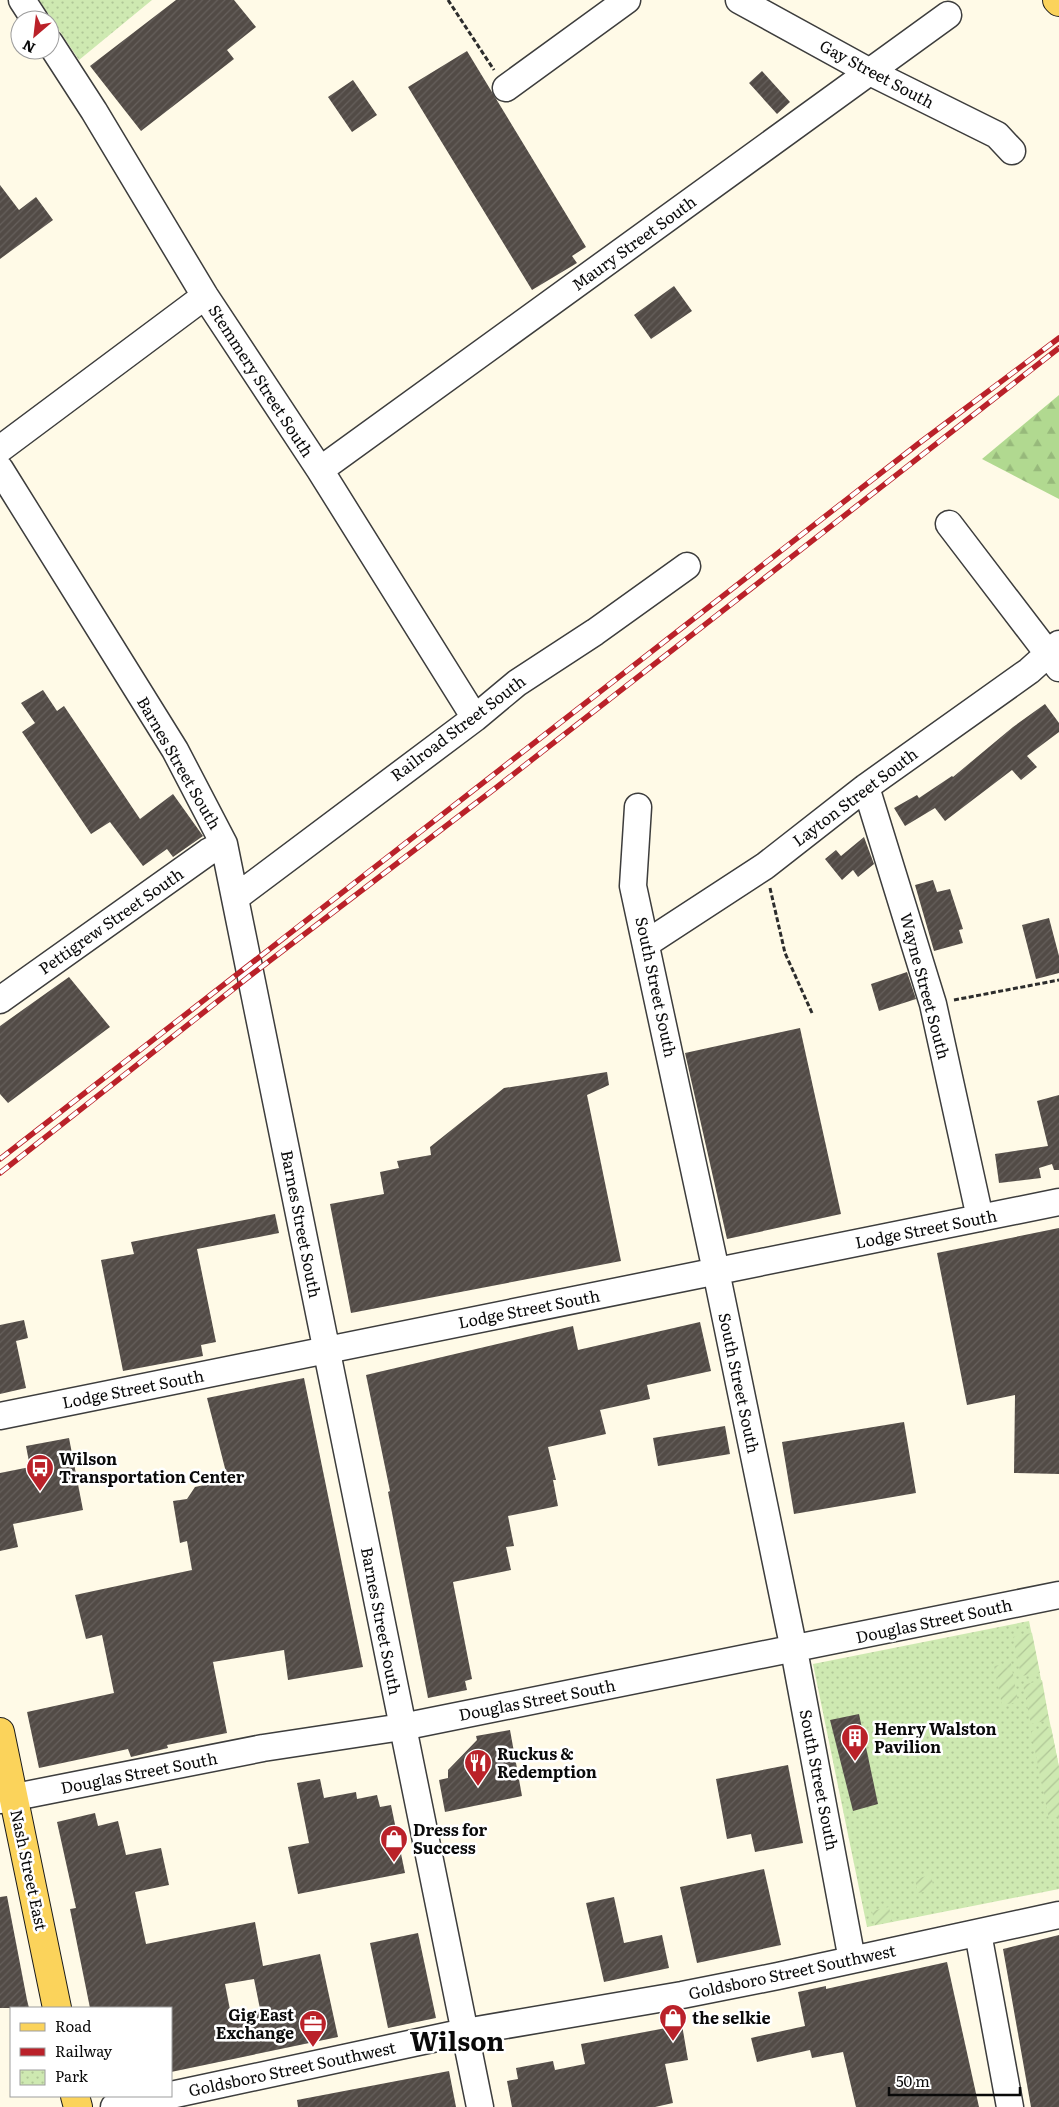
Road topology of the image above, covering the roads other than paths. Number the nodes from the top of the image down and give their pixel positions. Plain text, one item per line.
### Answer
1 (627, 0) edge
2 (739, 0) edge
3 (948, 16) dead end
4 (60, 58) edge
5 (870, 72) junction
6 (506, 88) road end
7 (1012, 151) dead end
8 (205, 296) junction
9 (0, 449) edge
10 (0, 469) edge
11 (320, 470) junction
12 (949, 524) dead end
13 (687, 566) dead end
14 (1055, 655) edge
15 (475, 718) junction
16 (866, 787) junction
17 (638, 807) dead end
18 (224, 844) junction
19 (235, 898) junction
20 (647, 943) junction
21 (0, 1000) edge
22 (1059, 1202) edge
23 (980, 1218) junction
24 (716, 1271) junction
25 (327, 1350) junction
26 (0, 1416) edge
27 (1059, 1595) edge
28 (794, 1650) junction
29 (402, 1728) junction
30 (0, 1732) edge
31 (7, 1799) edge
32 (1059, 1915) edge
33 (978, 1933) junction
34 (852, 1960) junction
35 (57, 2007) edge
36 (466, 2032) junction
37 (172, 2095) edge
38 (162, 2097) edge
39 (114, 2107) edge
40 (480, 2107) edge
41 (1010, 2107) edge

1 - 6 street
2 - 5 street, Gay Street South
3 - 5 street, Maury Street South
4 - 8 street, Stemmery Street South
5 - 7 street, Gay Street South
5 - 11 street, Maury Street South
8 - 9 street
8 - 11 street, Stemmery Street South
10 - 18 street, Barnes Street South
11 - 15 street, Stemmery Street South
12 - 14 street
13 - 15 street, Railroad Street South
14 - 16 street, Layton Street South
15 - 19 street, Railroad Street South
16 - 20 street, Layton Street South
16 - 23 street, Wayne Street South
17 - 20 street, South Street South
18 - 19 street, Barnes Street South
18 - 21 street, Pettigrew Street South
19 - 25 street, Barnes Street South
20 - 24 street, South Street South
22 - 23 street, Lodge Street South
23 - 24 street, Lodge Street South
24 - 25 street, Lodge Street South
24 - 28 street, South Street South
25 - 26 street, Lodge Street South
25 - 29 street, Barnes Street South
27 - 28 street, Douglas Street South
28 - 29 street, Douglas Street South
28 - 34 street, South Street South
29 - 31 street, Douglas Street South
29 - 36 street, Barnes Street South
30 - 31 main road, Nash Street East
31 - 35 main road, Nash Street East
32 - 33 street, Goldsboro Street Southwest
33 - 34 street, Goldsboro Street Southwest
33 - 41 street
34 - 36 street, Goldsboro Street Southwest
36 - 37 street, Goldsboro Street Southwest
36 - 40 street, Barnes Street South
38 - 39 street, Goldsboro Street Southwest

